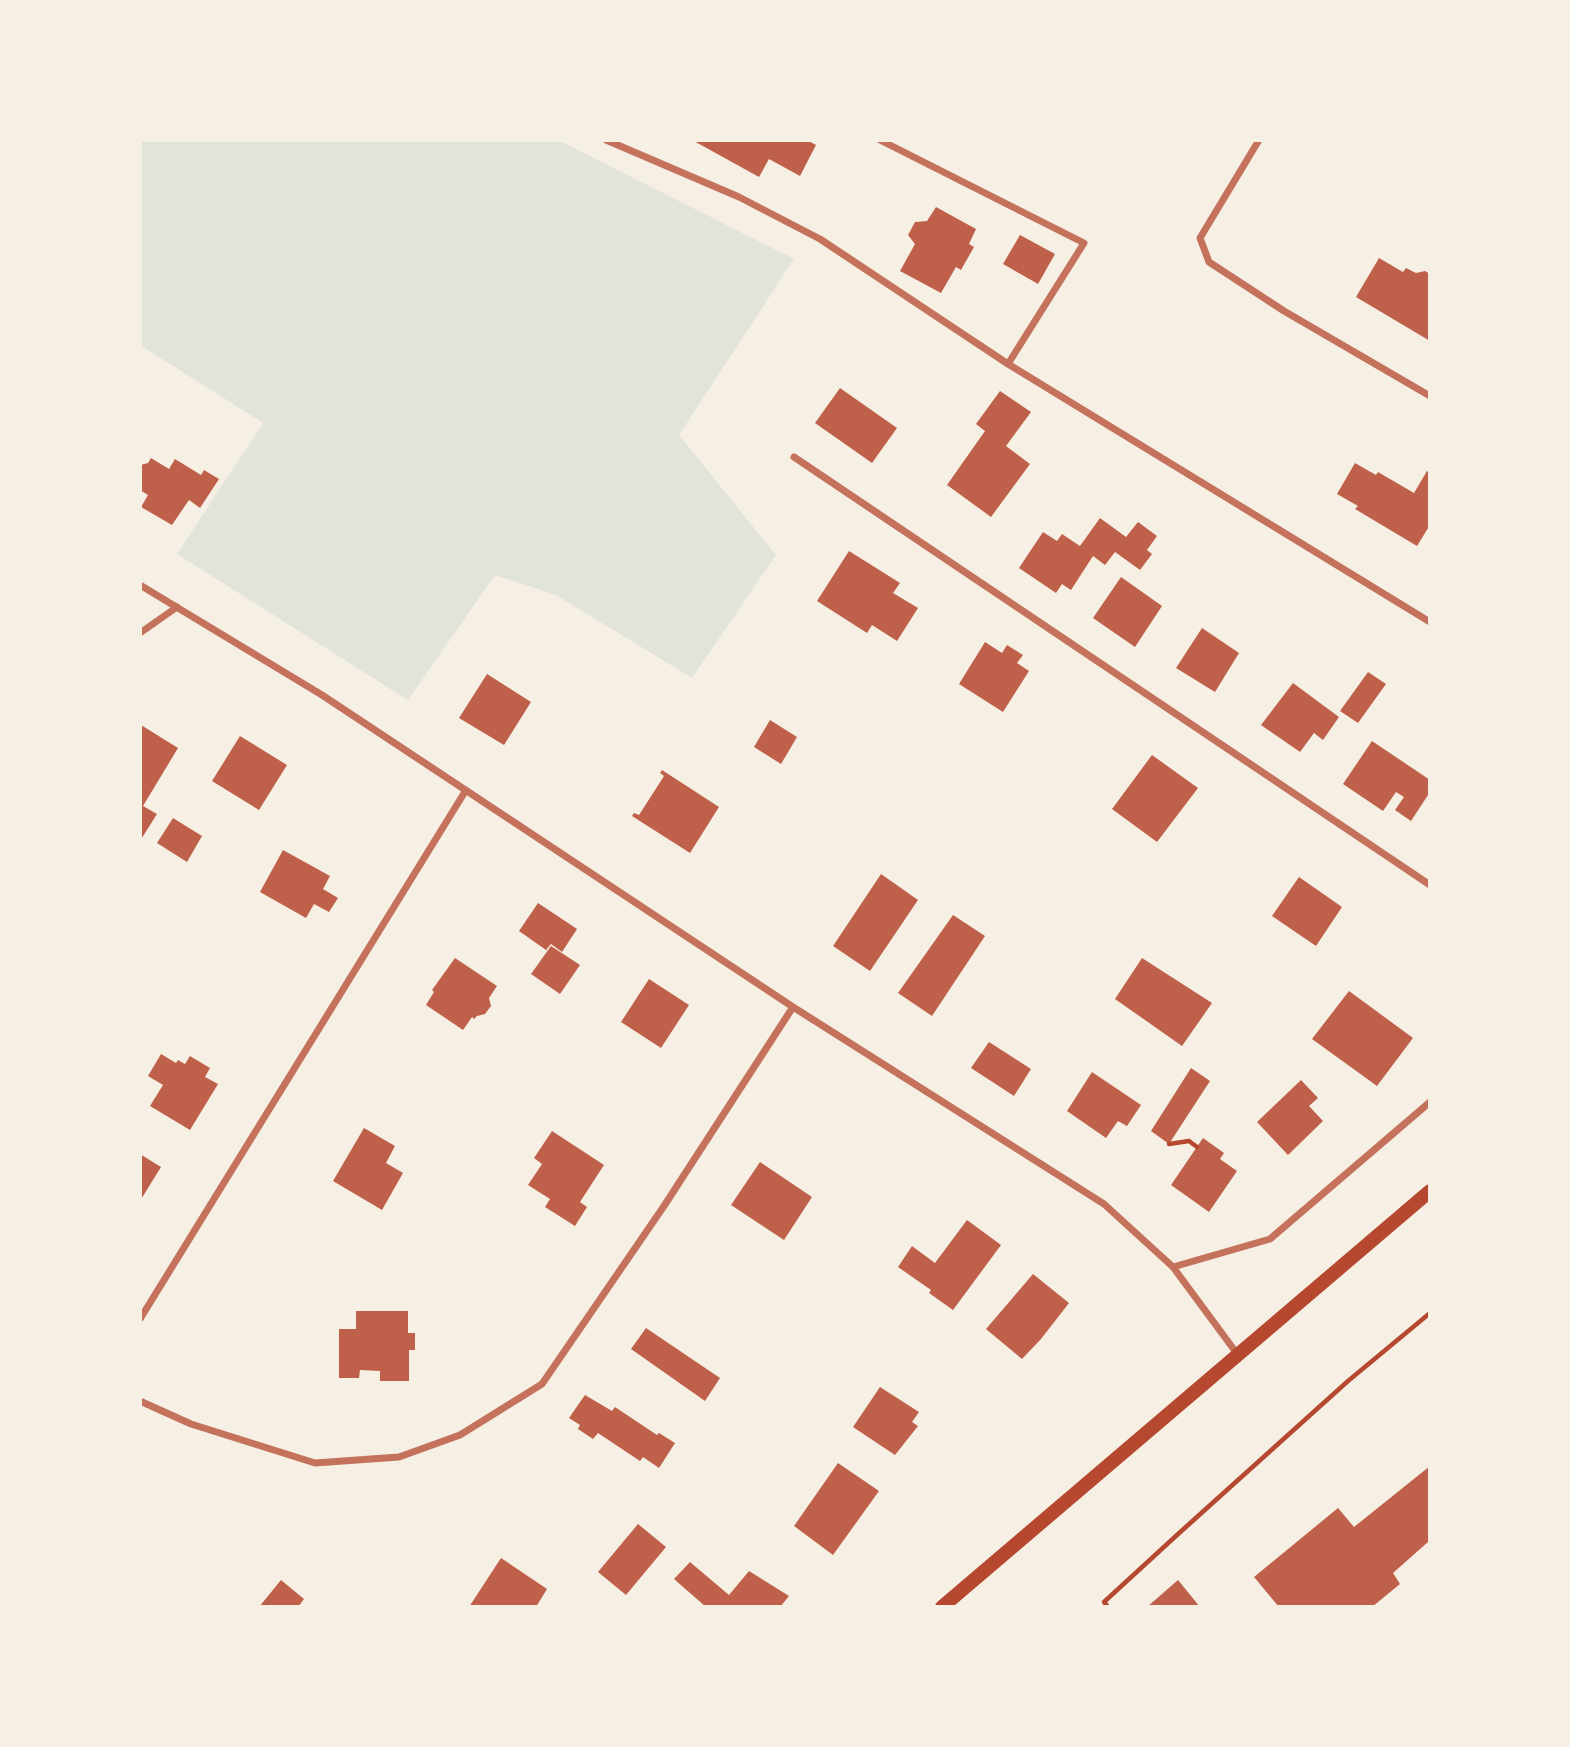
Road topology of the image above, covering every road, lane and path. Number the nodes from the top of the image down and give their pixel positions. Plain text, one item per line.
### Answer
1 (607, 140) edge
2 (880, 140) edge
3 (1259, 140) edge
4 (1008, 364) junction
5 (1430, 396) edge
6 (794, 457) dead end
7 (140, 585) edge
8 (177, 607) junction
9 (1430, 622) edge
10 (140, 633) edge
11 (466, 790) junction
12 (1430, 885) edge
13 (793, 1007) junction
14 (1430, 1102) edge
15 (1169, 1144) dead end
16 (1197, 1147) dead end
17 (1430, 1191) edge
18 (1173, 1267) junction
19 (1430, 1313) edge
20 (140, 1319) edge
21 (1238, 1355) junction
22 (140, 1401) edge
23 (942, 1607) edge
24 (1108, 1607) edge

1 - 4 street
2 - 4 street
3 - 5 street
4 - 9 street
6 - 12 street
7 - 8 street
8 - 10 street
8 - 11 street
11 - 13 street
11 - 20 street
13 - 18 street
13 - 22 street
14 - 18 street
15 - 16 path
17 - 21 main road
18 - 21 street
19 - 24 path
21 - 23 main road

